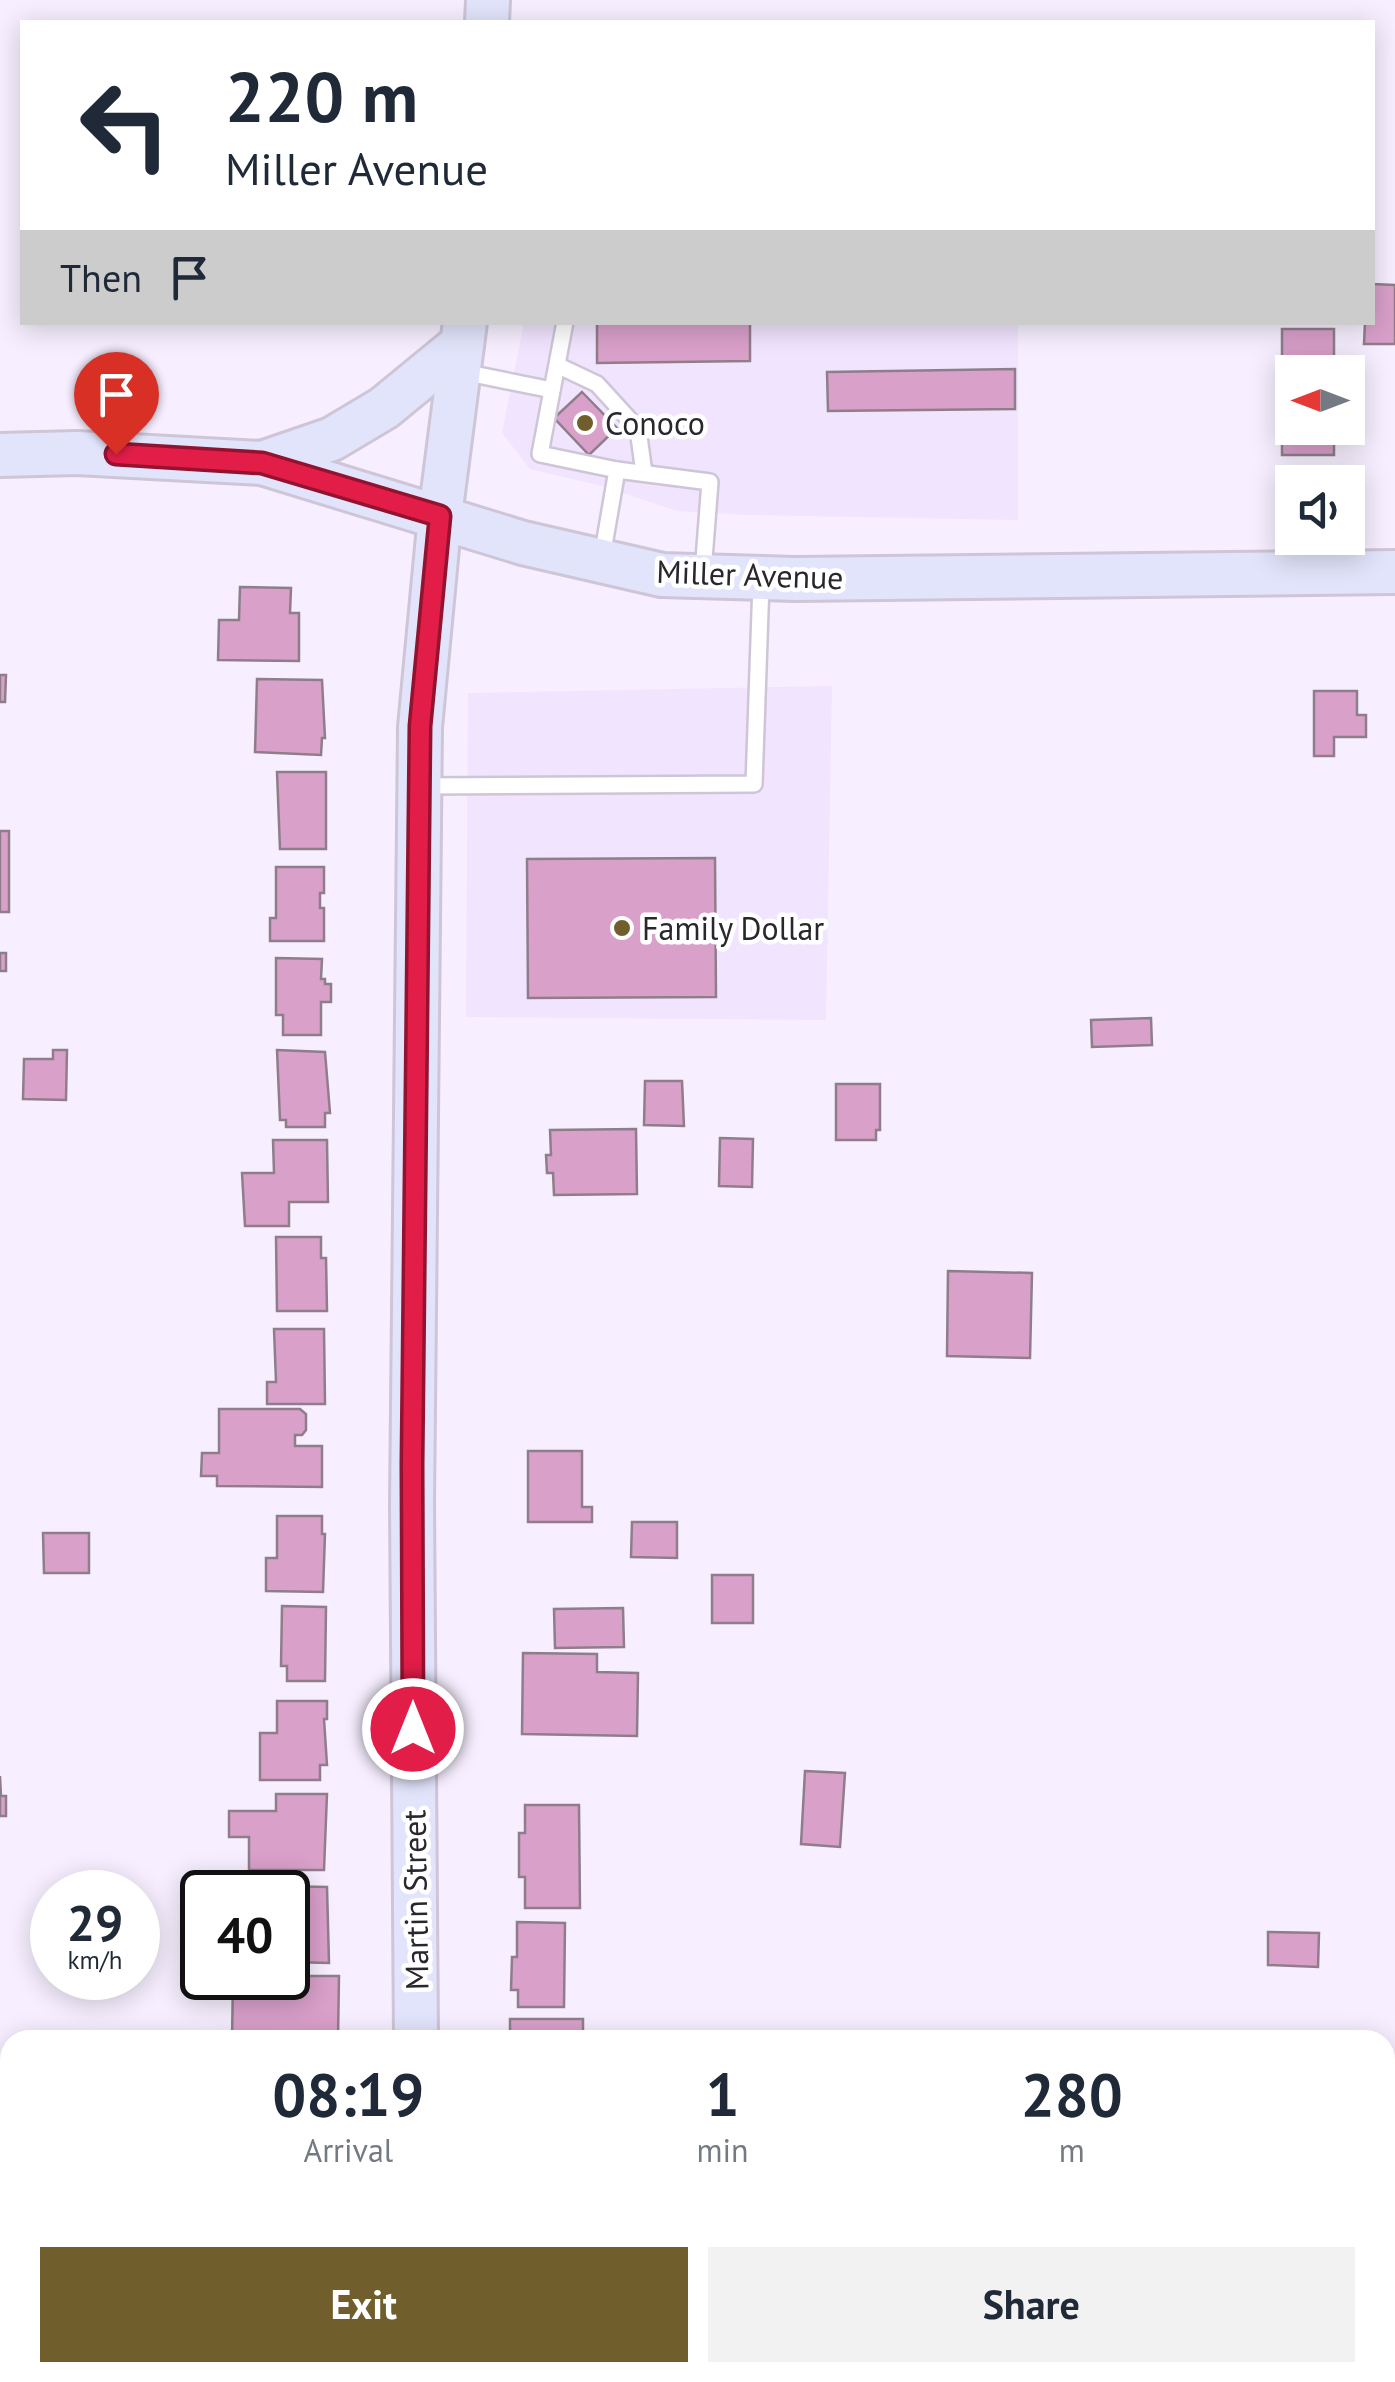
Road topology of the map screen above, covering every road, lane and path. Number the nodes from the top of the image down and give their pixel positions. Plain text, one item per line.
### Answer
1 (565, 325) edge
2 (462, 346) edge
3 (559, 366) junction
4 (552, 390) junction
5 (0, 455) edge
6 (262, 463) junction
7 (617, 470) junction
8 (644, 473) junction
9 (440, 516) junction
10 (601, 561) junction
11 (1395, 572) edge
12 (703, 576) junction
13 (761, 578) junction
14 (419, 786) junction
15 (416, 2030) edge

1 - 3 lane
2 - 4 lane
2 - 6 street
2 - 9 street, Martin Street
3 - 4 lane
3 - 8 lane
4 - 7 lane
5 - 6 street, Miller Avenue
6 - 9 street, Miller Avenue
7 - 8 lane
7 - 10 lane
8 - 12 lane
9 - 10 street, Miller Avenue
9 - 14 street, Martin Street
10 - 12 street, Miller Avenue
11 - 13 street, Miller Avenue
12 - 13 street, Miller Avenue
13 - 14 lane
14 - 15 street, Martin Street

